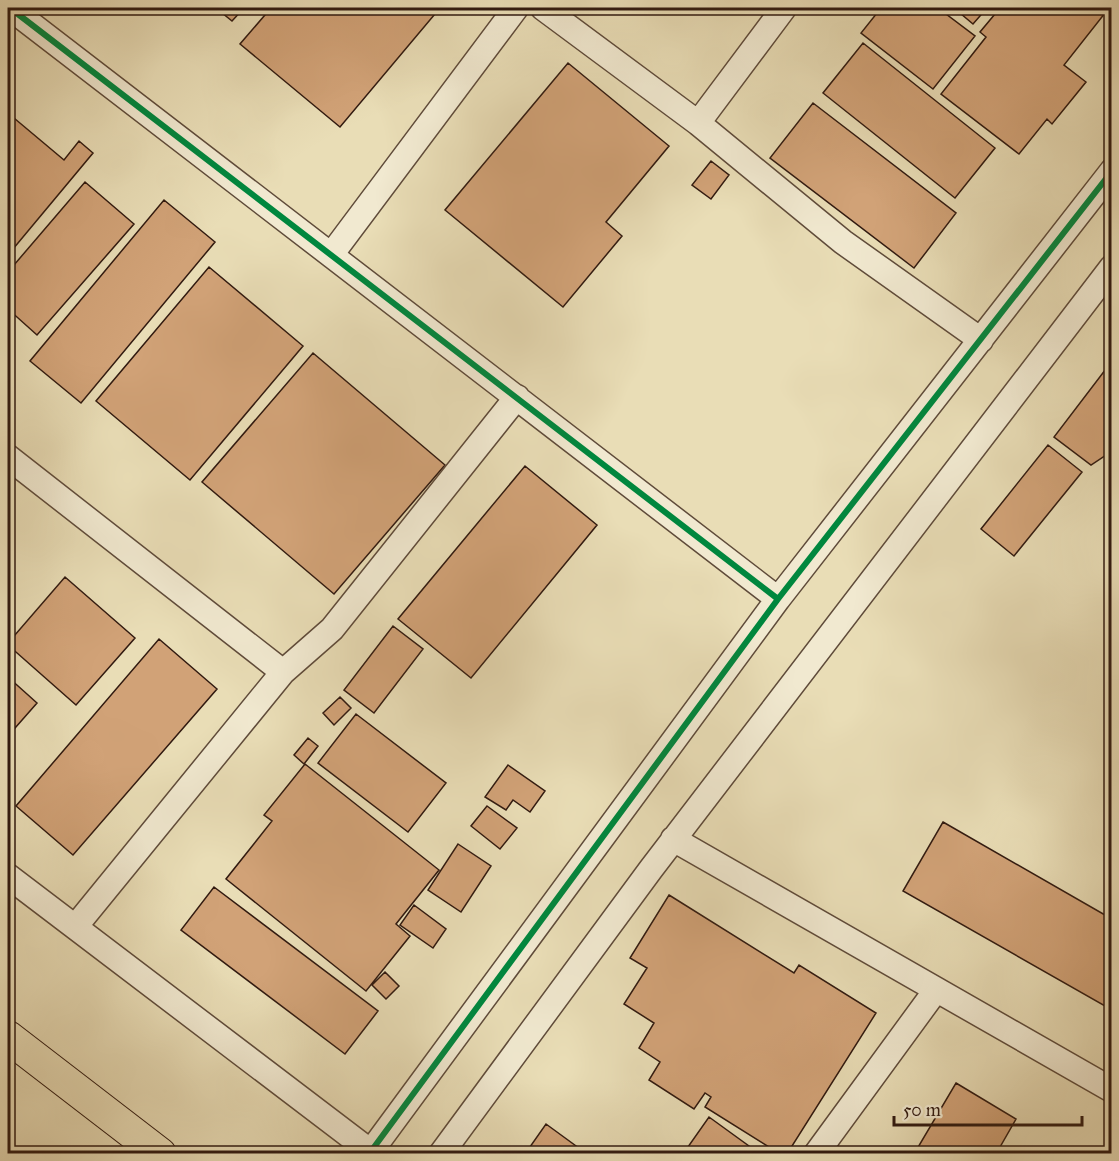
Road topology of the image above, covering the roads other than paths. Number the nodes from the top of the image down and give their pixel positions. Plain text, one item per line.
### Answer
1 (10, 8) edge
2 (516, 8) edge
3 (543, 8) edge
4 (784, 8) edge
5 (698, 123) junction
6 (1112, 171) edge
7 (331, 255) junction
8 (1112, 267) edge
9 (981, 340) junction
10 (517, 398) junction
11 (8, 457) edge
12 (778, 599) junction
13 (283, 672) junction
14 (674, 839) junction
15 (8, 876) edge
16 (75, 927) junction
17 (936, 990) junction
18 (8, 1037) edge
19 (1112, 1090) edge
20 (370, 1153) edge
21 (160, 1154) edge
22 (441, 1154) edge
23 (816, 1154) edge

1 - 7 street
2 - 7 street
3 - 5 street
4 - 5 street
5 - 9 street
6 - 9 street
7 - 10 street
8 - 14 street
9 - 12 street
10 - 12 street
10 - 13 street
11 - 13 street
12 - 20 street
13 - 16 street
14 - 17 street
14 - 22 street
15 - 16 street
16 - 20 street
17 - 19 street
17 - 23 street
18 - 21 main road

